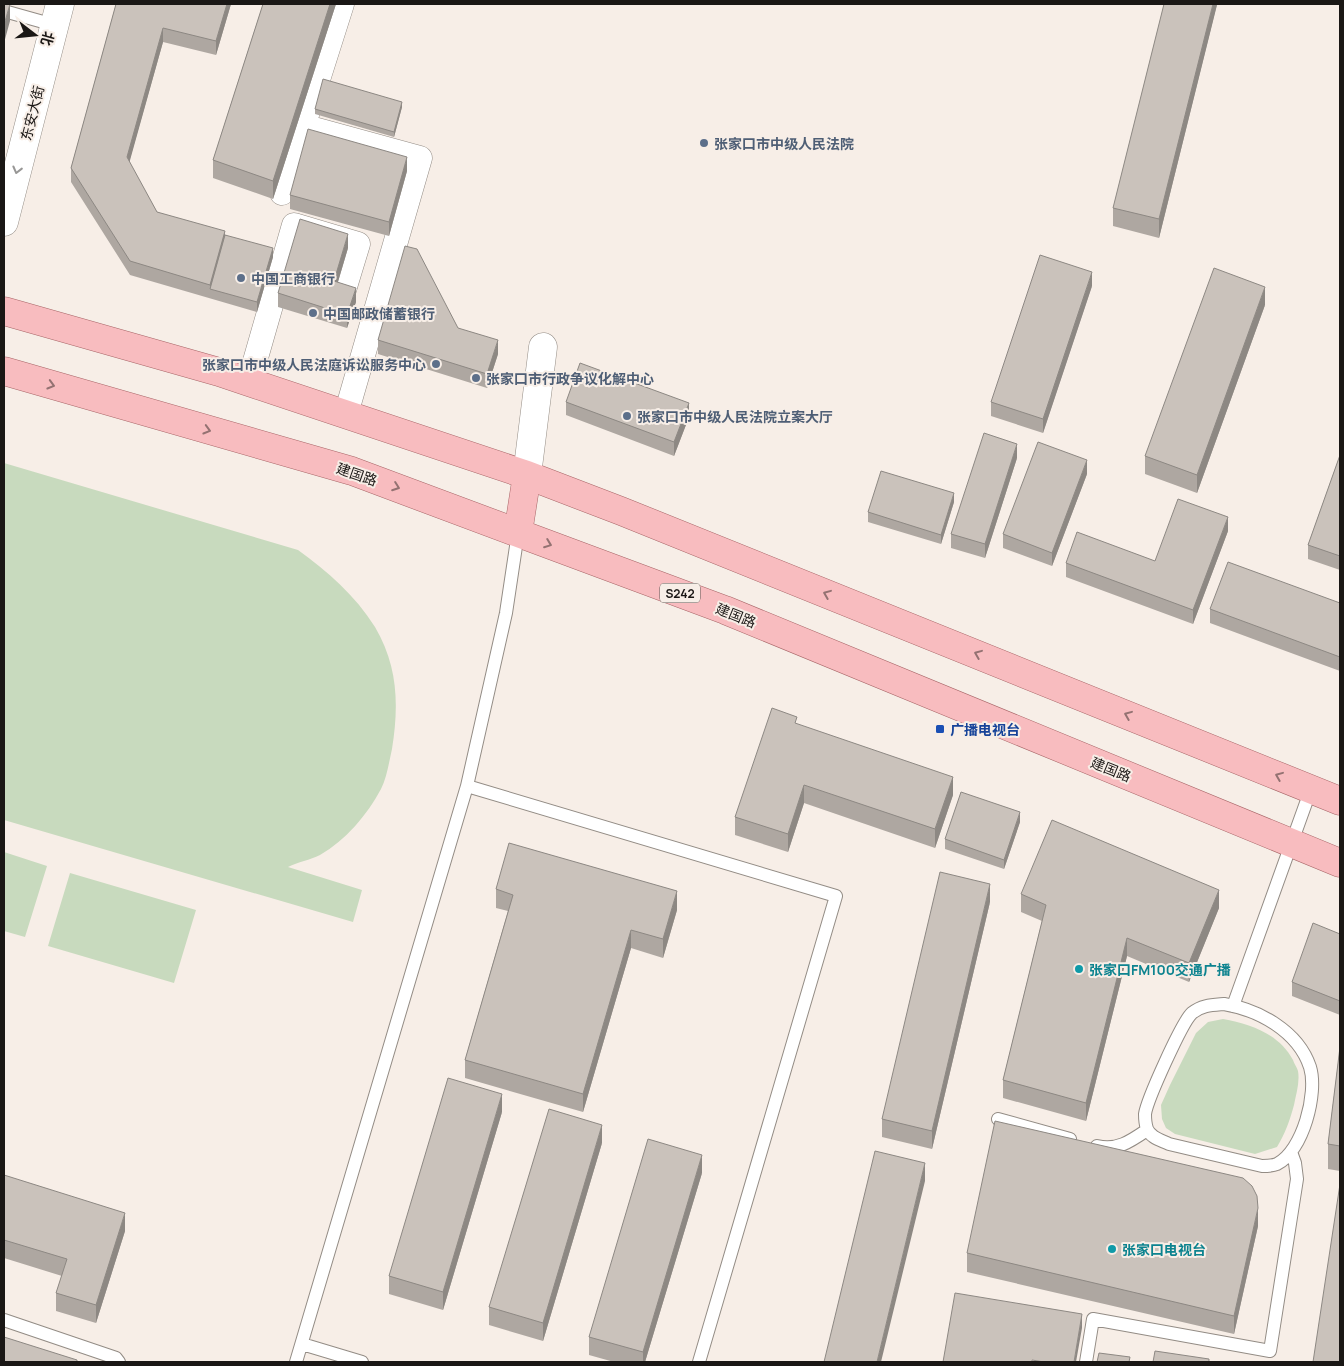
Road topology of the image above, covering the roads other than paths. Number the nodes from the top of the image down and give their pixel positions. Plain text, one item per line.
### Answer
1 (342, 4) edge
2 (4, 11) edge
3 (57, 14) edge
4 (303, 126) junction
5 (282, 193) dead end
6 (4, 222) edge
7 (344, 290) edge
8 (4, 311) edge
9 (543, 347) dead end
10 (4, 371) edge
11 (249, 382) junction
12 (346, 414) junction
13 (526, 476) junction
14 (518, 533) junction
15 (467, 786) junction
16 (1311, 789) junction
17 (1340, 801) edge
18 (1293, 843) junction
19 (1340, 860) edge
20 (1233, 1006) junction
21 (998, 1119) dead end
22 (1147, 1130) junction
23 (1291, 1152) junction
24 (4, 1320) edge
25 (302, 1344) junction
26 (119, 1362) edge
27 (296, 1362) edge
28 (362, 1362) edge
29 (698, 1362) edge
30 (1086, 1362) edge

1 - 4 street
2 - 3 lane
3 -> 6 main road, 东安大街
4 - 5 street
4 - 12 street
7 - 11 street
8 - 11 main road
9 - 13 main road
10 -> 14 main road, 建国路 / S242
11 - 12 main road
12 - 13 main road
13 - 14 main road
16 -> 13 main road
14 - 15 lane
14 -> 18 main road, 建国路 / S242
15 - 25 lane
15 - 29 lane
16 - 17 main road
16 - 18 lane
18 - 19 main road, 建国路 / S242
18 - 20 lane
20 - 22 lane
20 - 23 lane
21 - 22 lane
22 - 23 lane
23 - 30 lane
24 - 26 lane
25 - 27 lane
25 - 28 lane

